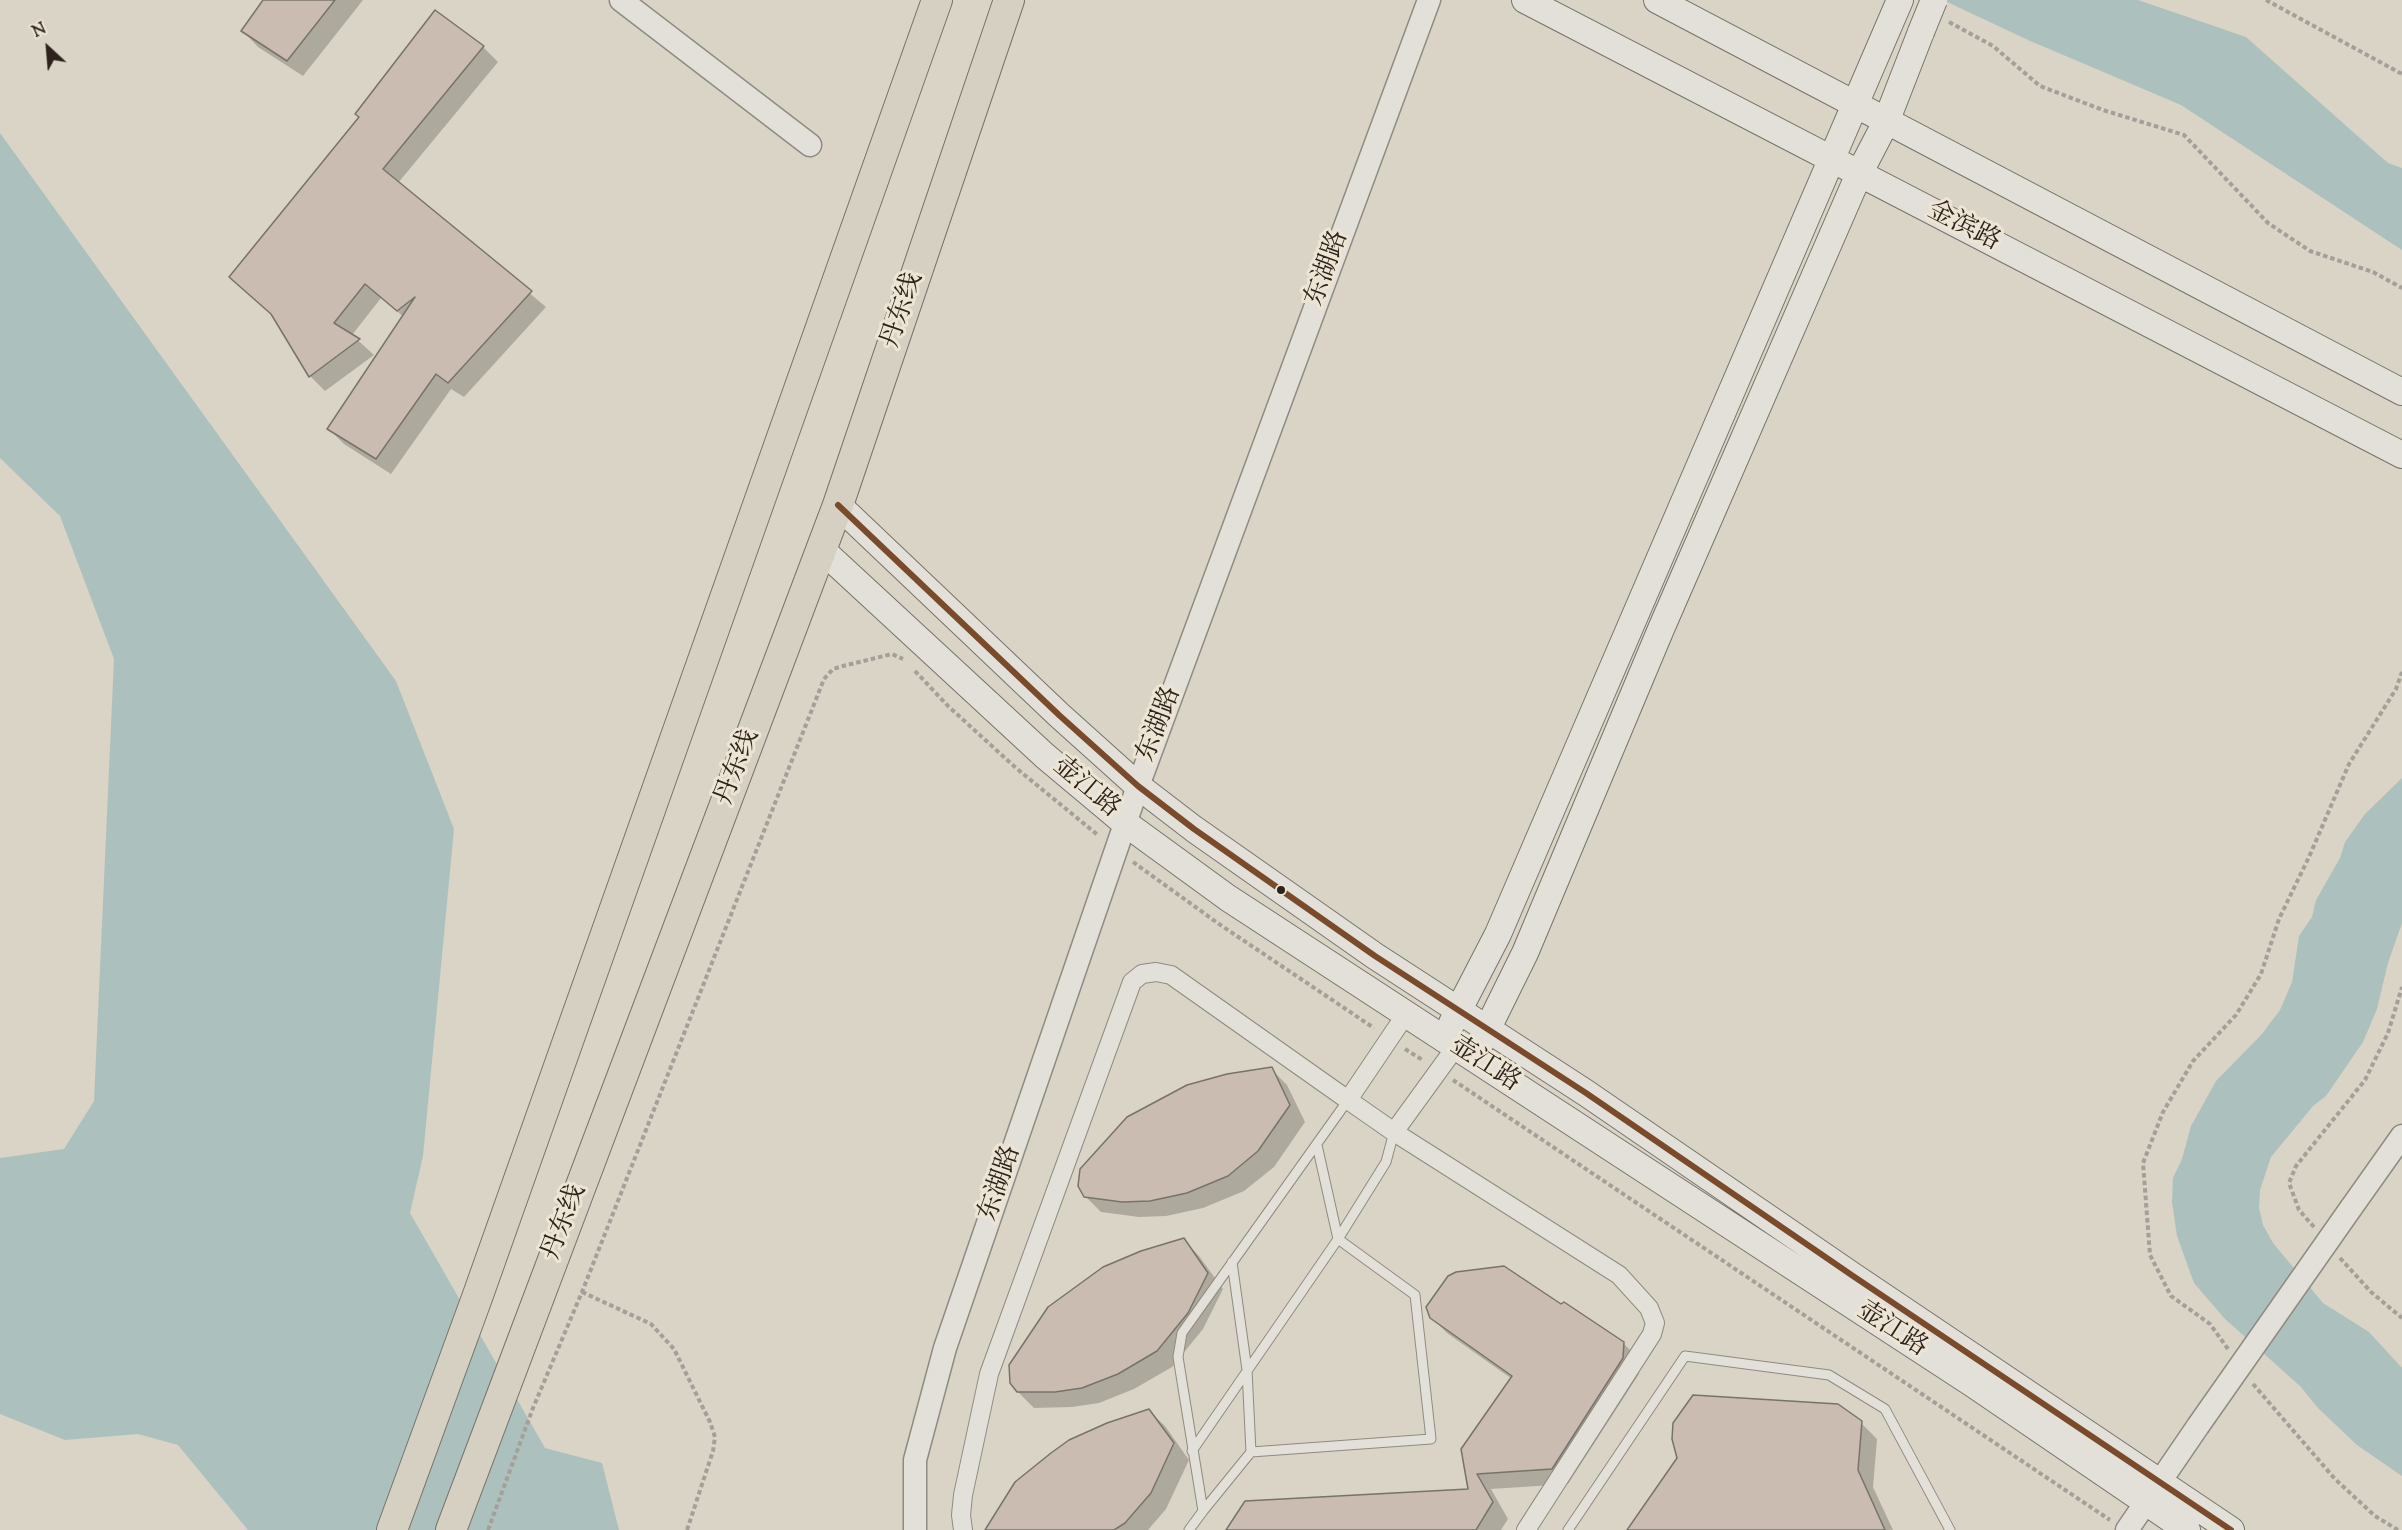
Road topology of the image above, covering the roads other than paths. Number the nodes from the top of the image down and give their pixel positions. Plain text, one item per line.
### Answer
1 (621, 0) edge
2 (937, 0) edge
3 (1009, 0) edge
4 (1429, 0) edge
5 (1525, 0) edge
6 (1657, 0) edge
7 (1896, 9) edge
8 (1937, 9) edge
9 (1854, 105) junction
10 (1886, 122) junction
11 (810, 145) dead end
12 (1830, 159) junction
13 (1859, 174) junction
14 (2402, 392) edge
15 (2402, 454) edge
16 (838, 505) junction
17 (821, 549) junction
18 (1137, 786) junction
19 (1125, 823) junction
20 (1459, 1010) junction
21 (1406, 1014) junction
22 (1489, 1029) junction
23 (1457, 1048) junction
24 (1348, 1100) junction
25 (1394, 1132) junction
26 (2402, 1136) edge
27 (1317, 1144) junction
28 (1338, 1239) junction
29 (1232, 1262) junction
30 (1246, 1370) junction
31 (1192, 1451) junction
32 (1251, 1452) junction
33 (2153, 1492) junction
34 (1203, 1510) junction
35 (2122, 1527) edge
36 (392, 1530) edge
37 (451, 1530) edge
38 (915, 1530) edge
39 (963, 1530) edge
40 (1189, 1530) edge
41 (1526, 1530) edge
42 (1569, 1530) edge
43 (1950, 1530) edge
44 (2187, 1530) edge
45 (2231, 1530) edge

1 - 11 street
2 - 36 highway
3 - 16 highway, 丹东线
4 - 18 street, 东湖路
5 - 12 main road, 金滨路
6 - 9 main road
7 - 9 main road
8 - 10 main road, bridge
9 - 10 main road
9 - 12 main road
10 - 13 main road
10 - 14 main road
12 - 13 main road, 金滨路
12 - 20 main road
13 - 15 main road, 金滨路
13 - 22 main road
16 - 17 highway, 丹东线
16 - 18 main road, 壶江路
17 - 19 main road, 壶江路
17 - 37 highway, 丹东线
18 - 19 street, 东湖路
18 - 20 main road, 壶江路
19 - 21 main road, 壶江路
19 - 38 street, 东湖路
20 - 22 main road, 壶江路
20 - 23 main road
21 - 23 main road, 壶江路
21 - 24 street
22 - 23 main road
22 - 33 main road, 壶江路
23 - 25 street
23 - 33 main road, 壶江路
24 - 25 street
24 - 27 lane
24 - 39 street
25 - 28 lane
25 - 41 street
26 - 33 street, bridge
27 - 28 lane
27 - 29 lane
28 - 30 lane
28 - 32 lane
29 - 30 lane
29 - 31 lane
30 - 31 lane
30 - 32 lane
31 - 34 lane
32 - 34 lane
33 - 35 street
33 - 44 main road, 壶江路
33 - 45 main road, 壶江路
34 - 40 lane
42 - 43 lane

